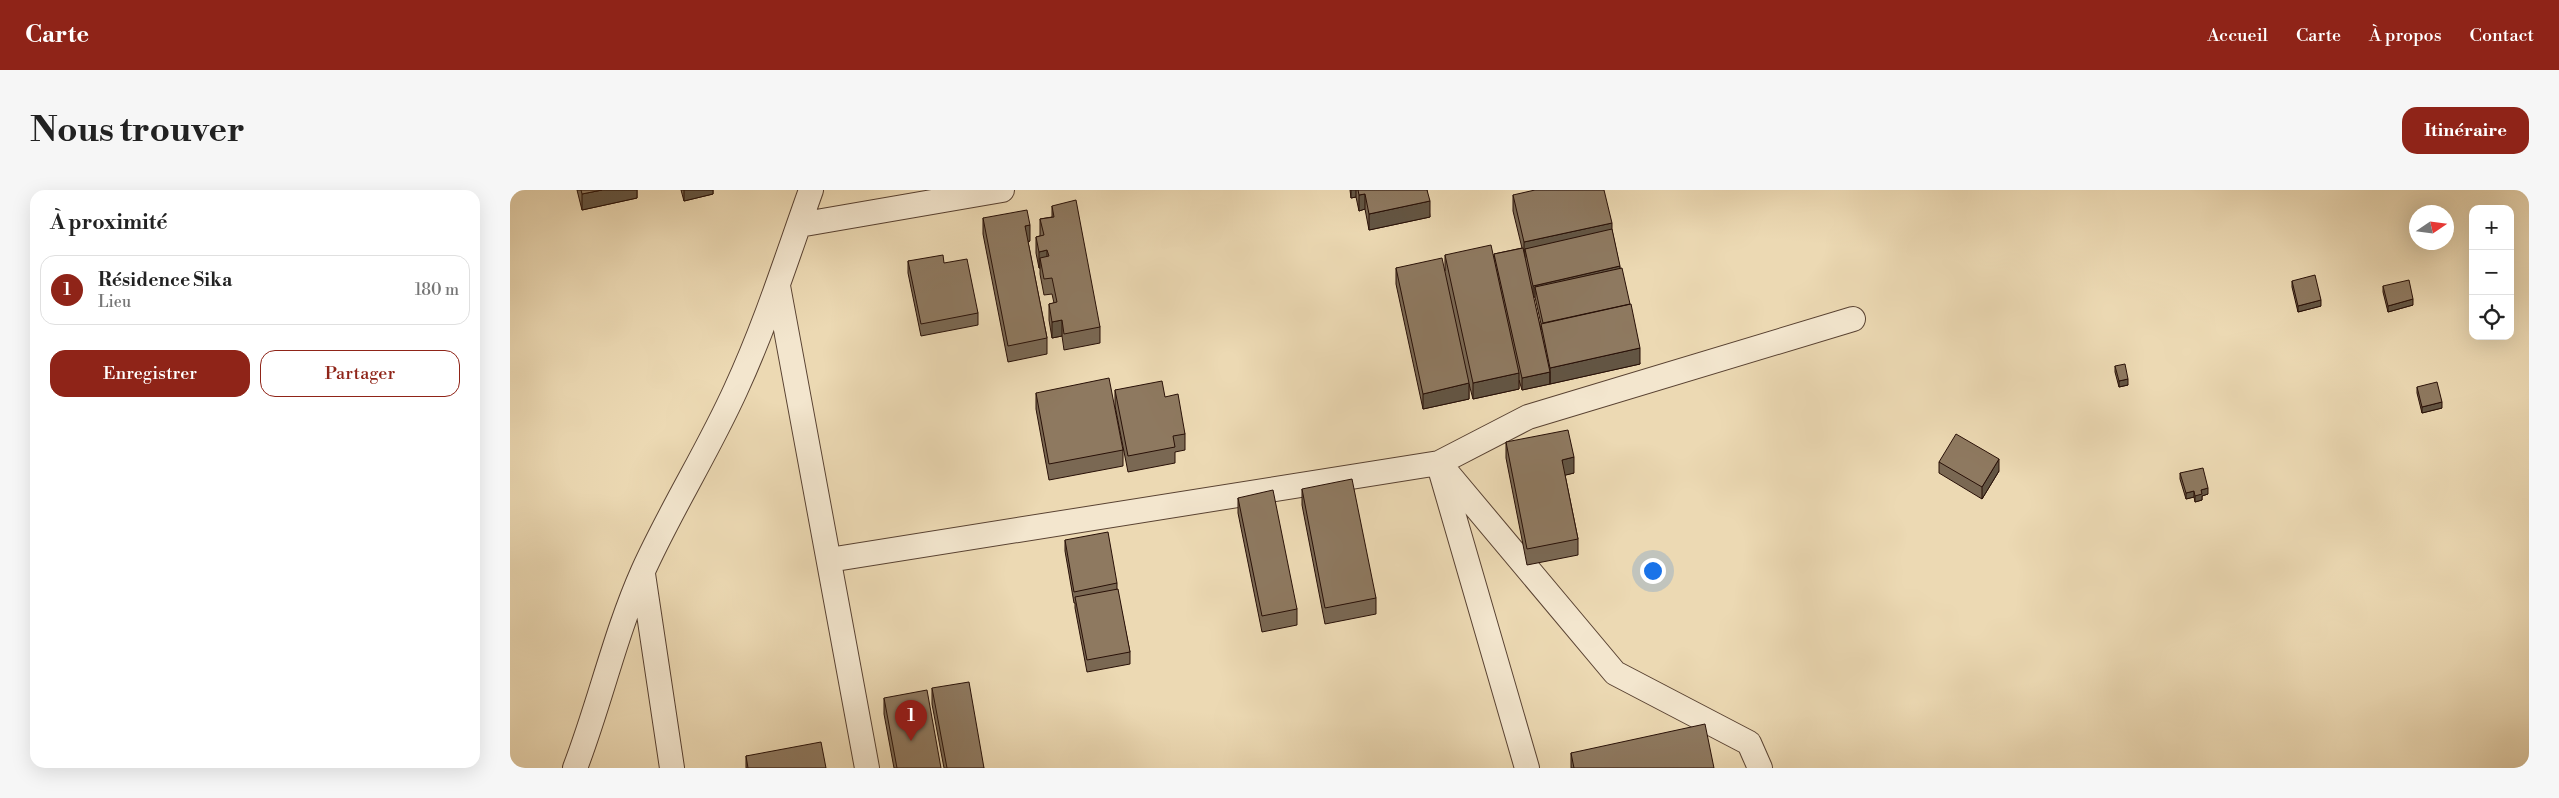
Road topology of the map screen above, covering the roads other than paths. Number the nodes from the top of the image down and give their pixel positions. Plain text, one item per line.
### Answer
1 (811, 190) edge
2 (1002, 190) edge
3 (798, 224) junction
4 (778, 286) junction
5 (1853, 319) dead end
6 (1439, 463) junction
7 (829, 560) junction
8 (642, 573) junction
9 (575, 768) edge
10 (672, 768) edge
11 (867, 768) edge
12 (1527, 768) edge
13 (1760, 768) edge

1 - 3 street
2 - 3 street
3 - 4 street
4 - 7 street
4 - 8 street
5 - 6 street
6 - 7 street
6 - 12 street
6 - 13 street
7 - 11 street
8 - 9 street
8 - 10 street

